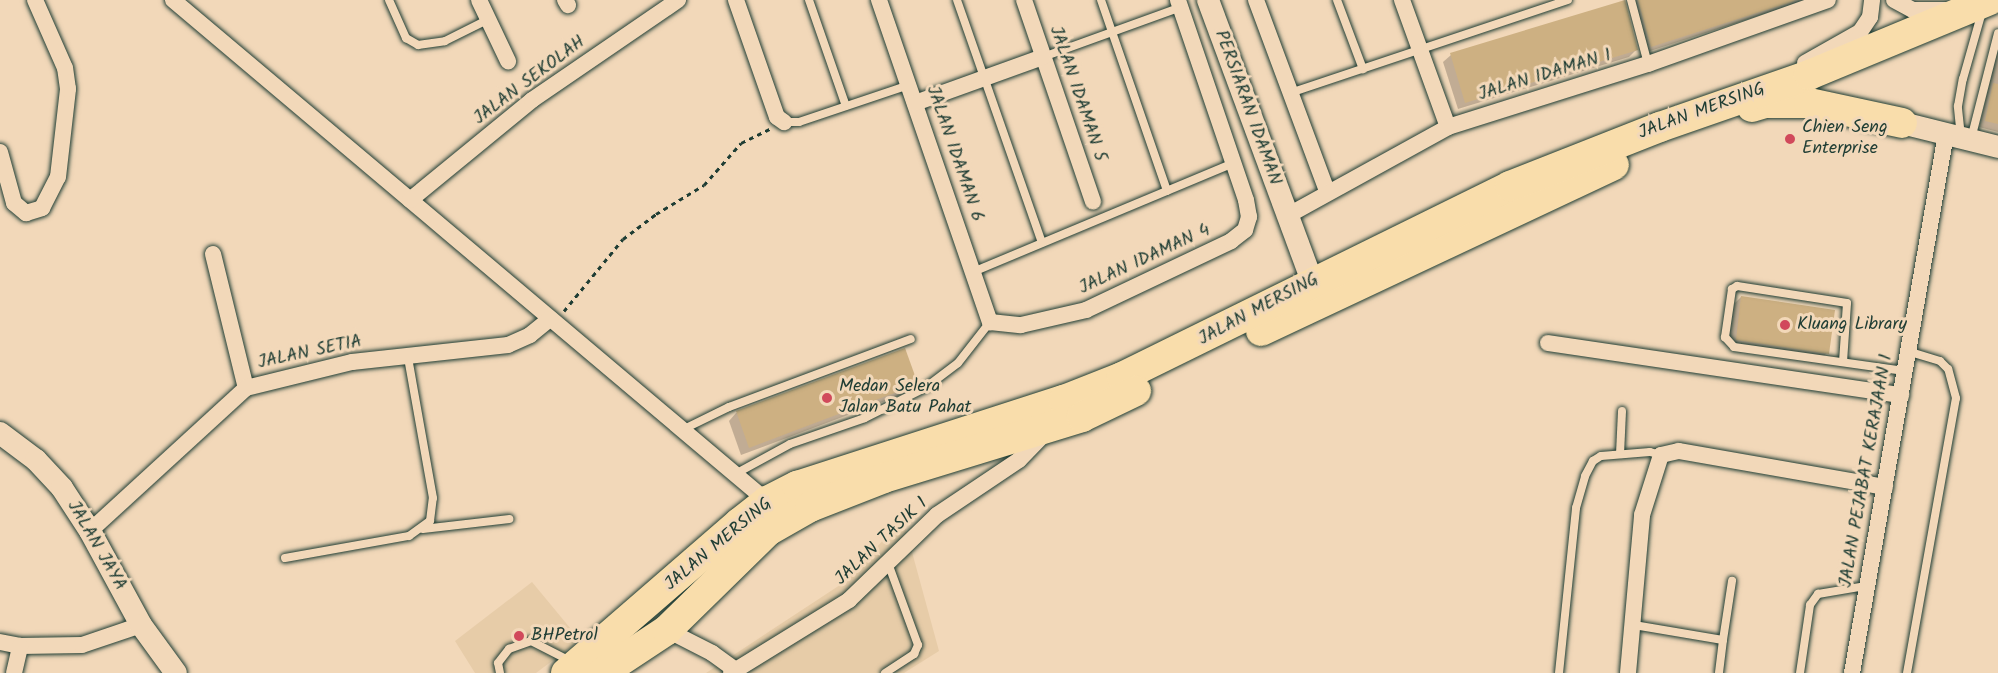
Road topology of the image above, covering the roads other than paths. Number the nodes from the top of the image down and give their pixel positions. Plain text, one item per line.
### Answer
1 (35, 0) edge
2 (173, 0) edge
3 (389, 0) edge
4 (479, 0) edge
5 (678, 0) edge
6 (736, 0) edge
7 (809, 0) edge
8 (879, 0) edge
9 (957, 0) edge
10 (1024, 0) edge
11 (1101, 0) edge
12 (1202, 0) edge
13 (1208, 0) edge
14 (1256, 0) edge
15 (1337, 0) edge
16 (1402, 0) edge
17 (1568, 0) edge
18 (1631, 0) edge
19 (1828, 0) edge
20 (1872, 0) edge
21 (1894, 0) edge
22 (1179, 4) edge
23 (1979, 4) edge
24 (489, 19) junction
25 (1112, 32) junction
26 (1998, 33) edge
27 (1420, 50) junction
28 (1043, 57) junction
29 (508, 61) dead end
30 (1648, 64) junction
31 (1363, 69) junction
32 (984, 78) junction
33 (909, 85) junction
34 (1289, 93) junction
35 (1729, 101) junction
36 (915, 103) junction
37 (846, 106) junction
38 (784, 122) joint
39 (1902, 123) junction
40 (1448, 127) junction
41 (1959, 137) junction
42 (1998, 147) edge
43 (0, 152) edge
44 (1234, 163) junction
45 (1327, 190) junction
46 (1167, 191) junction
47 (410, 200) junction
48 (1093, 201) dead end
49 (1287, 216) junction
50 (1042, 243) junction
51 (213, 254) dead end
52 (1363, 259) junction
53 (973, 272) junction
54 (1312, 281) junction
55 (990, 322) junction
56 (554, 323) junction
57 (911, 339) dead end
58 (1548, 343) dead end
59 (1908, 351) junction
60 (408, 358) junction
61 (1843, 362) junction
62 (1904, 371) junction
63 (246, 388) junction
64 (1901, 394) junction
65 (1623, 411) dead end
66 (1050, 427) junction
67 (686, 428) junction
68 (0, 433) edge
69 (1620, 454) junction
70 (1661, 455) junction
71 (737, 472) junction
72 (1885, 487) junction
73 (767, 501) junction
74 (509, 519) dead end
75 (423, 530) junction
76 (90, 531) junction
77 (285, 558) dead end
78 (888, 563) junction
79 (1732, 581) dead end
80 (1866, 586) junction
81 (141, 625) junction
82 (1634, 625) junction
83 (667, 630) junction
84 (1723, 640) junction
85 (0, 642) edge
86 (20, 646) junction
87 (581, 671) edge
88 (734, 672) edge
89 (14, 673) edge
90 (176, 673) edge
91 (500, 673) edge
92 (885, 673) edge
93 (1559, 673) edge
94 (1628, 673) edge
95 (1719, 673) edge
96 (1800, 673) edge
97 (1852, 673) edge
98 (1907, 673) edge

1 - 43 street
2 - 47 street
3 - 24 lane
4 - 24 street
5 - 47 street, JALAN SEKOLAH
6 - 38 street
7 - 37 lane
8 - 33 street, JALAN IDAMAN 6
9 - 32 lane
10 - 28 street, JALAN IDAMAN 5
11 - 25 lane
12 - 22 street
13 - 49 street, PERSIARAN IDAMAN
14 - 34 street
15 - 31 lane
16 - 27 street
17 - 27 lane
18 - 30 lane
19 - 30 street, JALAN IDAMAN 1
20 - 35 street
21 - 23 street
22 - 25 lane
22 - 44 street, JALAN IDAMAN 4
23 - 35 highway, JALAN MERSING
23 - 39 highway
23 - 41 lane
24 - 29 street
25 - 28 lane
25 - 46 lane
26 - 41 lane
27 - 31 lane
27 - 40 street
28 - 32 street
28 - 48 street, JALAN IDAMAN 5
30 - 40 street, JALAN IDAMAN 1
31 - 34 lane
32 - 36 street
32 - 50 lane
33 - 36 street, JALAN IDAMAN 6
33 - 37 lane
34 - 45 street
35 - 52 highway, JALAN MERSING
36 - 53 street, JALAN IDAMAN 6
37 - 38 lane
39 - 41 street
39 - 66 highway
40 - 45 street, JALAN IDAMAN 1
41 - 42 street
41 - 59 street, JALAN PEJABAT KERAJAAN 1
44 - 46 lane
44 - 55 street, JALAN IDAMAN 4
45 - 49 street, JALAN IDAMAN 1
46 - 50 lane
47 - 56 street
49 - 52 street, PERSIARAN IDAMAN
49 - 54 street, PERSIARAN IDAMAN
50 - 53 lane
51 - 63 street
52 - 54 highway, JALAN MERSING
53 - 55 street, JALAN IDAMAN 6
54 - 73 highway, JALAN MERSING
55 - 71 lane
56 - 60 street, JALAN SETIA
56 - 67 street
57 - 67 lane
58 - 64 street
59 - 62 street, JALAN PEJABAT KERAJAAN 1
59 - 98 lane
60 - 63 street, JALAN SETIA
60 - 75 lane
61 - 61 lane
61 - 62 lane
62 - 64 street, JALAN PEJABAT KERAJAAN 1
63 - 76 street, JALAN SETIA
64 - 72 street, JALAN PEJABAT KERAJAAN 1
65 - 69 lane
66 - 78 street, JALAN TASIK 1
66 - 83 highway
67 - 71 street
68 - 76 street, JALAN JAYA
69 - 70 lane
69 - 93 lane
70 - 72 street
70 - 82 street
71 - 73 street
72 - 80 street, JALAN PEJABAT KERAJAAN 1
73 - 87 highway, JALAN MERSING
74 - 75 lane
75 - 77 lane
76 - 81 street, JALAN JAYA
78 - 88 street, JALAN TASIK 1
78 - 92 lane
79 - 84 lane
80 - 96 lane
80 - 97 street, JALAN PEJABAT KERAJAAN 1
81 - 86 street
81 - 90 street, JALAN JAYA
82 - 84 lane
82 - 94 street
83 - 87 highway
83 - 88 street
84 - 95 lane
85 - 86 street
86 - 89 street
87 - 91 lane

